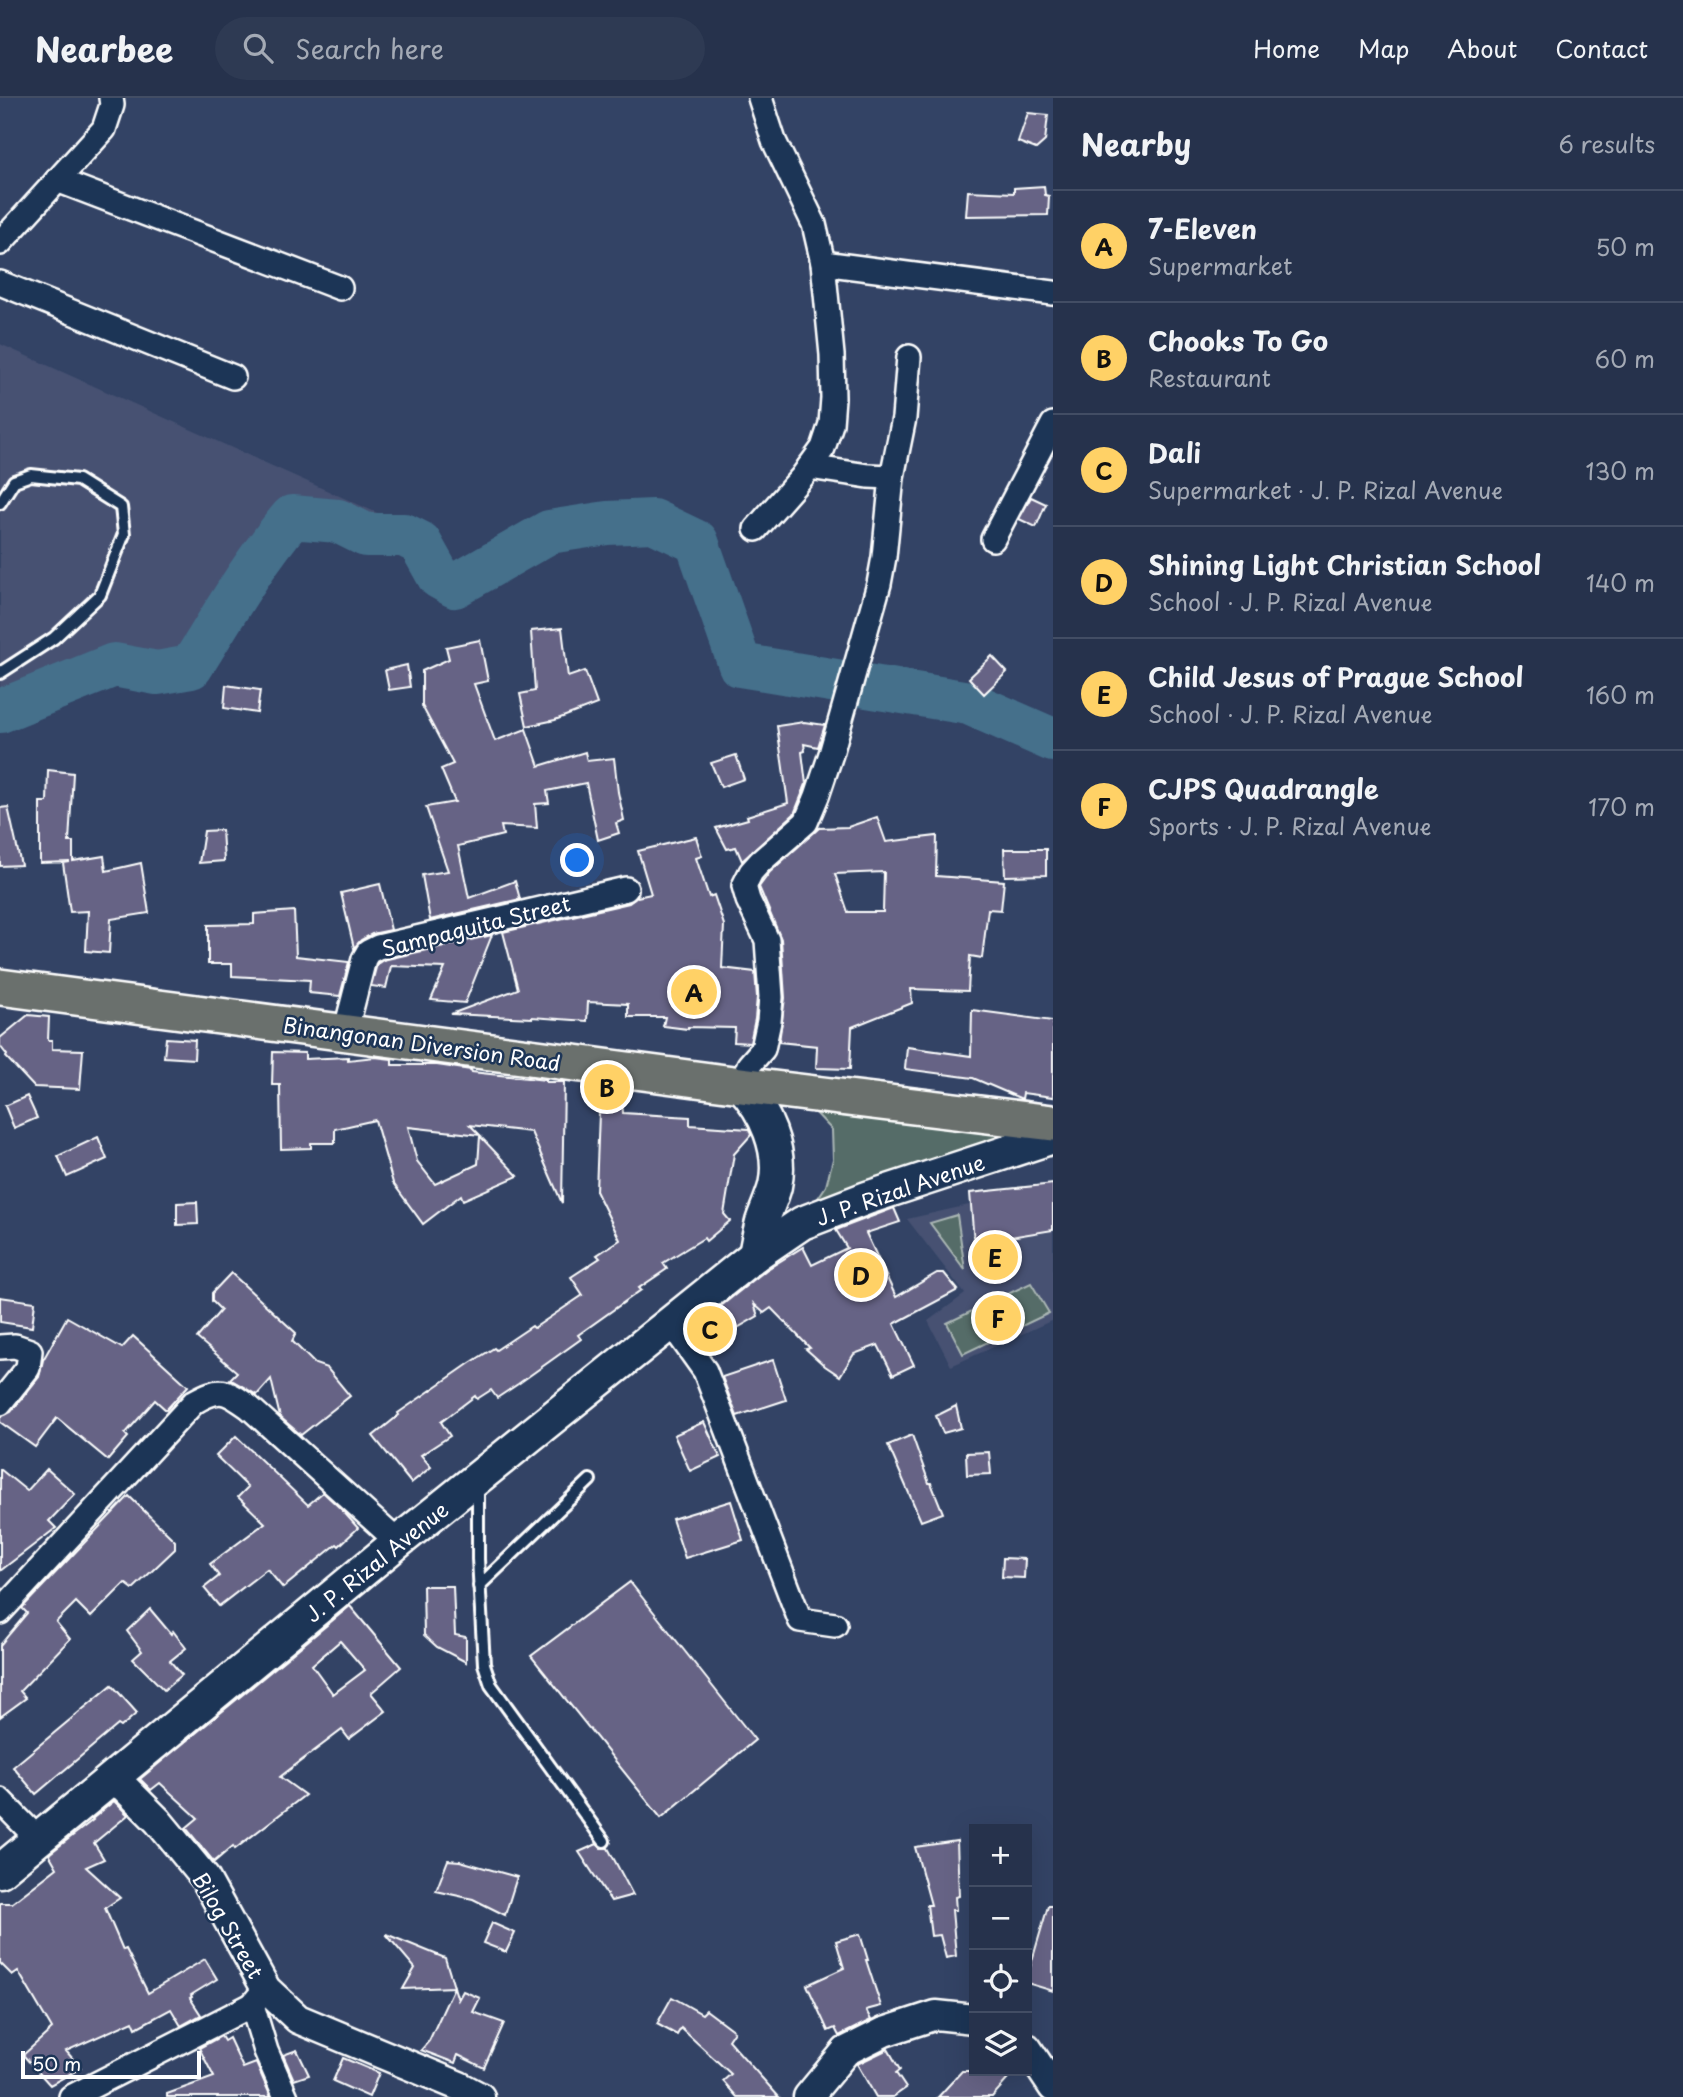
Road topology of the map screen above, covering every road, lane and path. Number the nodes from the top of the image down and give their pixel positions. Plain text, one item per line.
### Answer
1 (111, 98) edge
2 (760, 98) edge
3 (57, 180) junction
4 (0, 243) edge
5 (823, 263) junction
6 (0, 283) edge
7 (340, 288) dead end
8 (1053, 293) edge
9 (909, 357) dead end
10 (233, 377) dead end
11 (1053, 424) edge
12 (809, 467) junction
13 (892, 477) junction
14 (0, 503) edge
15 (756, 529) dead end
16 (993, 539) dead end
17 (0, 673) edge
18 (626, 889) dead end
19 (0, 987) edge
20 (345, 1033) junction
21 (741, 1085) junction
22 (1053, 1123) edge
23 (1053, 1138) edge
24 (755, 1255) junction
25 (670, 1322) junction
26 (0, 1346) edge
27 (0, 1403) edge
28 (478, 1477) junction
29 (590, 1480) dead end
30 (398, 1542) junction
31 (479, 1586) junction
32 (0, 1612) edge
33 (835, 1626) dead end
34 (113, 1776) junction
35 (0, 1800) edge
36 (38, 1839) junction
37 (604, 1841) dead end
38 (0, 1871) edge
39 (259, 1997) junction
40 (969, 2018) edge
41 (1032, 2056) edge
42 (1053, 2087) edge
43 (71, 2097) edge
44 (286, 2097) edge
45 (480, 2097) edge
46 (808, 2097) edge

1 - 3 street
2 - 5 street
3 - 4 street
3 - 7 street
5 - 8 street
5 - 12 street
6 - 10 street
9 - 13 street
11 - 16 street
12 - 13 street
12 - 15 street
13 - 21 street
14 - 17 lane
18 - 20 street, Sampaguita Street
19 - 20 main road, Binangonan Diversion Road
20 - 21 main road, Binangonan Diversion Road
21 - 22 main road, Binangonan Diversion Road
21 - 24 main road
23 - 24 main road, J. P. Rizal Avenue
24 - 25 main road, J. P. Rizal Avenue
25 - 28 main road, J. P. Rizal Avenue
25 - 33 street
26 - 27 street
28 - 30 main road, J. P. Rizal Avenue
28 - 31 lane
29 - 31 lane
30 - 32 street
30 - 34 main road, J. P. Rizal Avenue
31 - 37 lane
34 - 36 main road, J. P. Rizal Avenue
34 - 39 street, Bilog Street
35 - 36 street
36 - 38 main road, J. P. Rizal Avenue
39 - 43 street
39 - 44 street
39 - 45 street, Bilog Street
40 - 46 street
41 - 42 street

